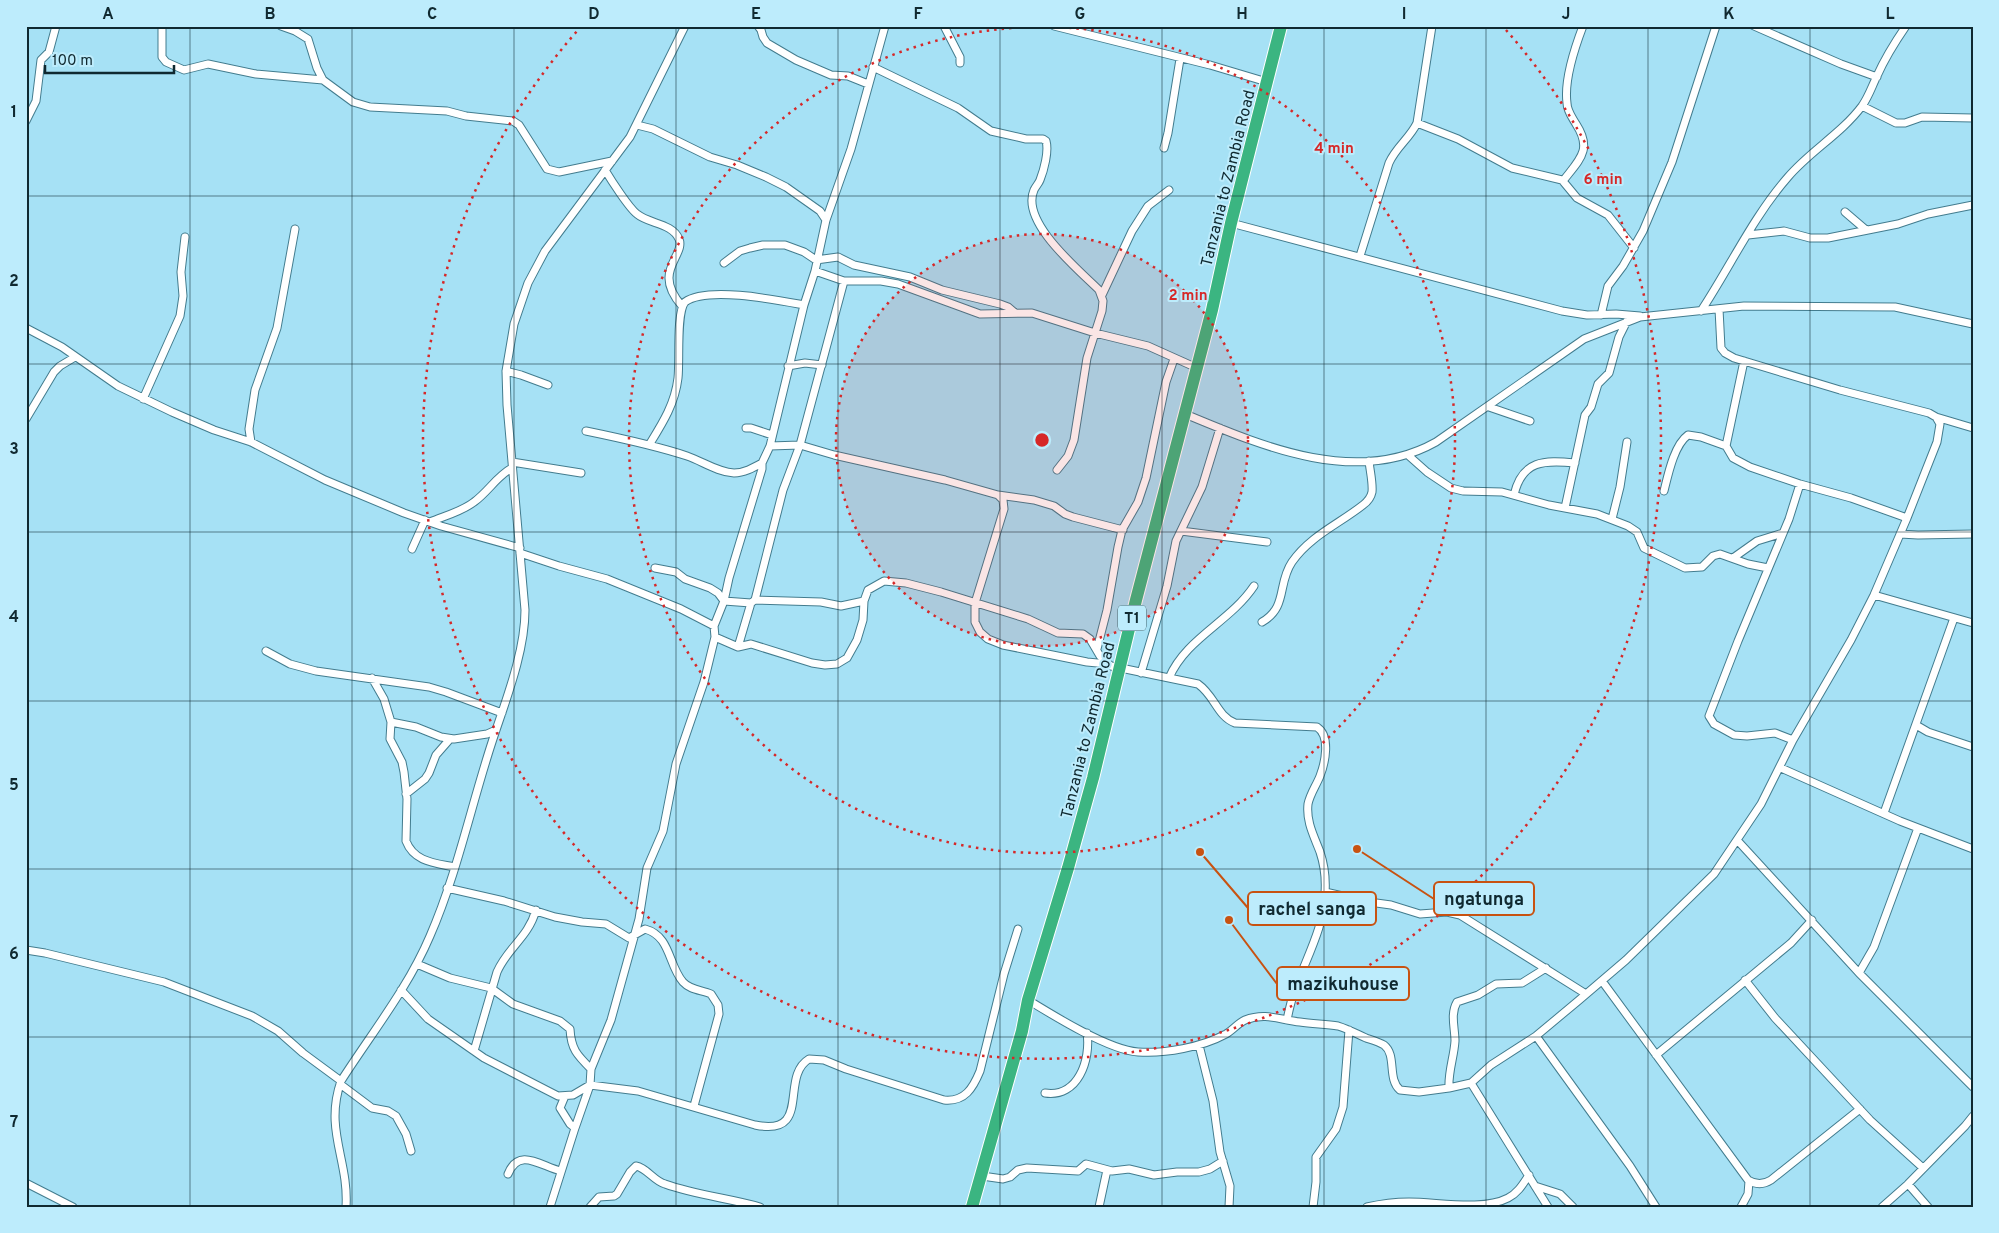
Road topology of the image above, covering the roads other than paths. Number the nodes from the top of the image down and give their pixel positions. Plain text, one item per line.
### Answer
1 (56, 26) edge
2 (162, 26) edge
3 (281, 26) edge
4 (686, 26) edge
5 (758, 26) edge
6 (885, 26) edge
7 (944, 26) edge
8 (1054, 26) edge
9 (1281, 26) edge
10 (1432, 26) edge
11 (1583, 26) edge
12 (1716, 26) edge
13 (1754, 26) edge
14 (1906, 26) edge
15 (1180, 59) junction
16 (960, 63) dead end
17 (873, 67) junction
18 (1877, 77) junction
19 (323, 80) junction
20 (1267, 82) junction
21 (868, 84) junction
22 (1862, 106) junction
23 (1973, 118) edge
24 (26, 121) edge
25 (1417, 122) junction
26 (637, 125) junction
27 (1164, 148) dead end
28 (612, 161) junction
29 (605, 170) junction
30 (1563, 181) junction
31 (1169, 190) dead end
32 (1973, 205) edge
33 (1845, 212) dead end
34 (826, 220) junction
35 (1231, 223) junction
36 (295, 229) dead end
37 (1866, 230) junction
38 (1748, 235) junction
39 (184, 237) dead end
40 (1634, 248) junction
41 (1360, 256) junction
42 (816, 260) junction
43 (724, 263) dead end
44 (815, 271) junction
45 (844, 281) junction
46 (1102, 295) junction
47 (804, 305) junction
48 (682, 306) junction
49 (1719, 308) junction
50 (1701, 311) junction
51 (1015, 313) junction
52 (1601, 315) junction
53 (1640, 316) junction
54 (1627, 321) junction
55 (1973, 324) edge
56 (26, 328) edge
57 (1095, 333) junction
58 (75, 357) junction
59 (1174, 358) junction
60 (1744, 361) junction
61 (822, 365) junction
62 (788, 366) junction
63 (1197, 368) junction
64 (506, 371) junction
65 (548, 385) dead end
66 (143, 399) junction
67 (1489, 407) junction
68 (1185, 414) junction
69 (1936, 417) junction
70 (26, 419) edge
71 (1530, 421) dead end
72 (746, 428) dead end
73 (1220, 428) junction
74 (1973, 428) edge
75 (586, 432) dead end
76 (772, 435) junction
77 (251, 442) junction
78 (1627, 442) dead end
79 (649, 445) junction
80 (800, 445) junction
81 (770, 446) junction
82 (1726, 446) junction
83 (1409, 456) junction
84 (1369, 461) junction
85 (762, 463) junction
86 (1575, 463) junction
87 (512, 464) junction
88 (1057, 470) dead end
89 (581, 473) dead end
90 (1800, 484) junction
91 (1664, 491) dead end
92 (998, 495) junction
93 (1514, 495) junction
94 (1565, 508) junction
95 (1907, 518) junction
96 (1612, 519) junction
97 (427, 521) junction
98 (1123, 530) junction
99 (1181, 530) junction
100 (1783, 533) junction
101 (1900, 534) junction
102 (1973, 534) edge
103 (1267, 542) dead end
104 (412, 548) dead end
105 (520, 550) junction
106 (1733, 558) junction
107 (655, 568) dead end
108 (1768, 568) junction
109 (1254, 586) dead end
110 (1874, 595) junction
111 (724, 601) junction
112 (864, 601) junction
113 (753, 602) junction
114 (975, 602) junction
115 (1954, 618) junction
116 (1262, 622) dead end
117 (1973, 623) edge
118 (714, 626) junction
119 (715, 637) junction
120 (738, 647) junction
121 (1097, 649) junction
122 (266, 651) dead end
123 (1114, 667) junction
124 (1141, 673) junction
125 (372, 678) junction
126 (1169, 678) junction
127 (502, 713) junction
128 (390, 722) junction
129 (1916, 725) junction
130 (496, 730) junction
131 (450, 739) junction
132 (1793, 740) junction
133 (1973, 747) edge
134 (1781, 768) junction
135 (406, 794) junction
136 (1884, 813) junction
137 (1918, 828) junction
138 (1737, 840) junction
139 (1973, 849) edge
140 (454, 867) junction
141 (447, 888) junction
142 (1326, 892) junction
143 (536, 910) junction
144 (1812, 920) junction
145 (1018, 929) dead end
146 (633, 938) junction
147 (26, 950) edge
148 (417, 964) junction
149 (1546, 968) junction
150 (1859, 973) junction
151 (1746, 980) junction
152 (1602, 981) junction
153 (491, 988) junction
154 (400, 990) junction
155 (1586, 994) junction
156 (1028, 1000) junction
157 (1287, 1020) junction
158 (1349, 1030) junction
159 (1087, 1033) junction
160 (1536, 1036) junction
161 (1199, 1045) junction
162 (474, 1051) junction
163 (1656, 1055) junction
164 (591, 1069) junction
165 (341, 1083) junction
166 (1472, 1083) junction
167 (590, 1085) junction
168 (1973, 1087) edge
169 (1449, 1088) junction
170 (1045, 1093) dead end
171 (564, 1096) junction
172 (694, 1106) junction
173 (1860, 1109) junction
174 (1973, 1116) edge
175 (575, 1128) junction
176 (411, 1151) dead end
177 (1223, 1161) junction
178 (1924, 1168) junction
179 (1107, 1170) junction
180 (561, 1171) junction
181 (508, 1174) dead end
182 (1529, 1175) junction
183 (982, 1176) junction
184 (1749, 1181) junction
185 (26, 1183) edge
186 (1908, 1184) junction
187 (1536, 1186) junction
188 (1743, 1206) edge
189 (73, 1207) edge
190 (346, 1207) edge
191 (550, 1207) edge
192 (590, 1207) edge
193 (760, 1207) edge
194 (972, 1207) edge
195 (1099, 1207) edge
196 (1229, 1207) edge
197 (1313, 1207) edge
198 (1367, 1207) edge
199 (1548, 1207) edge
200 (1573, 1207) edge
201 (1656, 1207) edge
202 (1882, 1207) edge
203 (1928, 1207) edge

1 - 24 street
2 - 19 street
3 - 19 street
4 - 26 street
5 - 21 street
6 - 17 street
7 - 16 street
8 - 15 street
9 - 20 highway, Tanzania to Zambia Road / T1
10 - 25 street
11 - 30 street
12 - 40 street
13 - 18 street
14 - 18 street
15 - 20 street
15 - 27 street
17 - 21 street
17 - 46 street
18 - 22 street
19 - 28 street
20 - 35 highway, Tanzania to Zambia Road / T1
21 - 34 street
22 - 23 street
22 - 38 street
25 - 30 street
25 - 41 street
26 - 28 street
26 - 34 street
28 - 29 street
29 - 48 street
29 - 64 street
30 - 40 street
31 - 46 street
32 - 37 street
33 - 37 street
34 - 42 street
35 - 41 street
35 - 63 highway, Tanzania to Zambia Road / T1
36 - 77 street
37 - 38 street
38 - 50 street
39 - 66 street
40 - 52 street
41 - 52 street
42 - 43 street
42 - 44 street
42 - 51 street
44 - 45 street
44 - 47 street
45 - 51 street
45 - 61 street
46 - 57 street
47 - 48 street
47 - 62 street
48 - 79 street
49 - 50 street
49 - 55 street
49 - 60 street
50 - 53 street
51 - 57 street
52 - 53 street
53 - 54 street
54 - 67 street
54 - 86 street
56 - 58 street
57 - 59 street
57 - 88 street
58 - 66 street
58 - 70 street
59 - 63 street
59 - 98 street
60 - 69 street
60 - 82 street
61 - 62 street
61 - 80 street
62 - 76 street
63 - 68 highway, Tanzania to Zambia Road / T1
64 - 65 street
64 - 87 street
66 - 77 street
67 - 71 street
67 - 83 street
68 - 73 street
68 - 123 highway, Tanzania to Zambia Road / T1
69 - 74 street
69 - 95 street
72 - 76 street
73 - 84 street
73 - 99 street
75 - 79 street
76 - 81 street
77 - 97 street
78 - 96 street
79 - 85 street
80 - 81 street
80 - 92 street
80 - 113 street
81 - 85 street
82 - 90 street
82 - 91 street
83 - 84 street
83 - 93 street
84 - 116 street
85 - 111 street
86 - 93 street
86 - 94 street
87 - 89 street
87 - 97 street
87 - 105 street
90 - 95 street
90 - 100 street
92 - 98 street
92 - 114 street
93 - 94 street
94 - 96 street
95 - 101 street
96 - 106 street
97 - 104 street
97 - 105 street
98 - 121 street
99 - 103 street
99 - 124 street
100 - 106 street
100 - 108 street
101 - 102 street
101 - 110 street
105 - 118 street
105 - 127 street
106 - 108 street
107 - 111 street
108 - 132 street
109 - 126 street
110 - 115 street
110 - 132 street
111 - 113 street
111 - 118 street
112 - 113 street
112 - 114 street
112 - 120 street
113 - 120 street
114 - 121 street
114 - 123 street
115 - 117 street
115 - 129 street
118 - 119 street
119 - 120 street
119 - 146 street
121 - 123 street
122 - 125 street
123 - 124 street
123 - 156 highway, Tanzania to Zambia Road / T1
124 - 126 street
125 - 127 street
125 - 128 street
126 - 142 street
127 - 130 street
128 - 131 street
128 - 135 street
129 - 133 street
129 - 136 street
130 - 131 street
130 - 140 street
131 - 135 street
132 - 134 street
134 - 136 street
134 - 138 street
135 - 140 street
136 - 137 street
137 - 139 street
137 - 150 street
138 - 144 street
138 - 152 street
140 - 141 street
141 - 143 street
141 - 148 street
142 - 149 street
142 - 157 street
143 - 146 street
143 - 153 street
144 - 150 street
144 - 151 street
145 - 172 street
146 - 164 street
146 - 172 street
147 - 165 street
148 - 153 street
148 - 154 street
149 - 155 street
149 - 169 street
150 - 168 street
151 - 163 street
151 - 173 street
152 - 155 street
152 - 163 street
153 - 162 street
153 - 164 street
154 - 162 street
154 - 165 street
155 - 160 street
156 - 159 street
156 - 183 highway, Tanzania to Zambia Road / T1
157 - 158 street
157 - 161 street
158 - 169 street
158 - 197 street
159 - 161 street
159 - 170 street
160 - 166 street
160 - 201 street
161 - 177 street
162 - 171 street
163 - 184 street
164 - 167 street
165 - 176 street
165 - 190 street
166 - 169 street
166 - 182 street
167 - 171 street
167 - 172 street
167 - 175 street
171 - 175 street
173 - 178 street
173 - 184 street
174 - 178 street
175 - 180 street
177 - 179 street
177 - 196 street
178 - 186 street
179 - 183 street
179 - 195 street
180 - 181 street
180 - 191 street
182 - 187 street
182 - 198 street
183 - 194 highway, Tanzania to Zambia Road / T1
184 - 188 street
185 - 189 street
186 - 202 street
186 - 203 street
187 - 199 street
187 - 200 street
192 - 193 street

